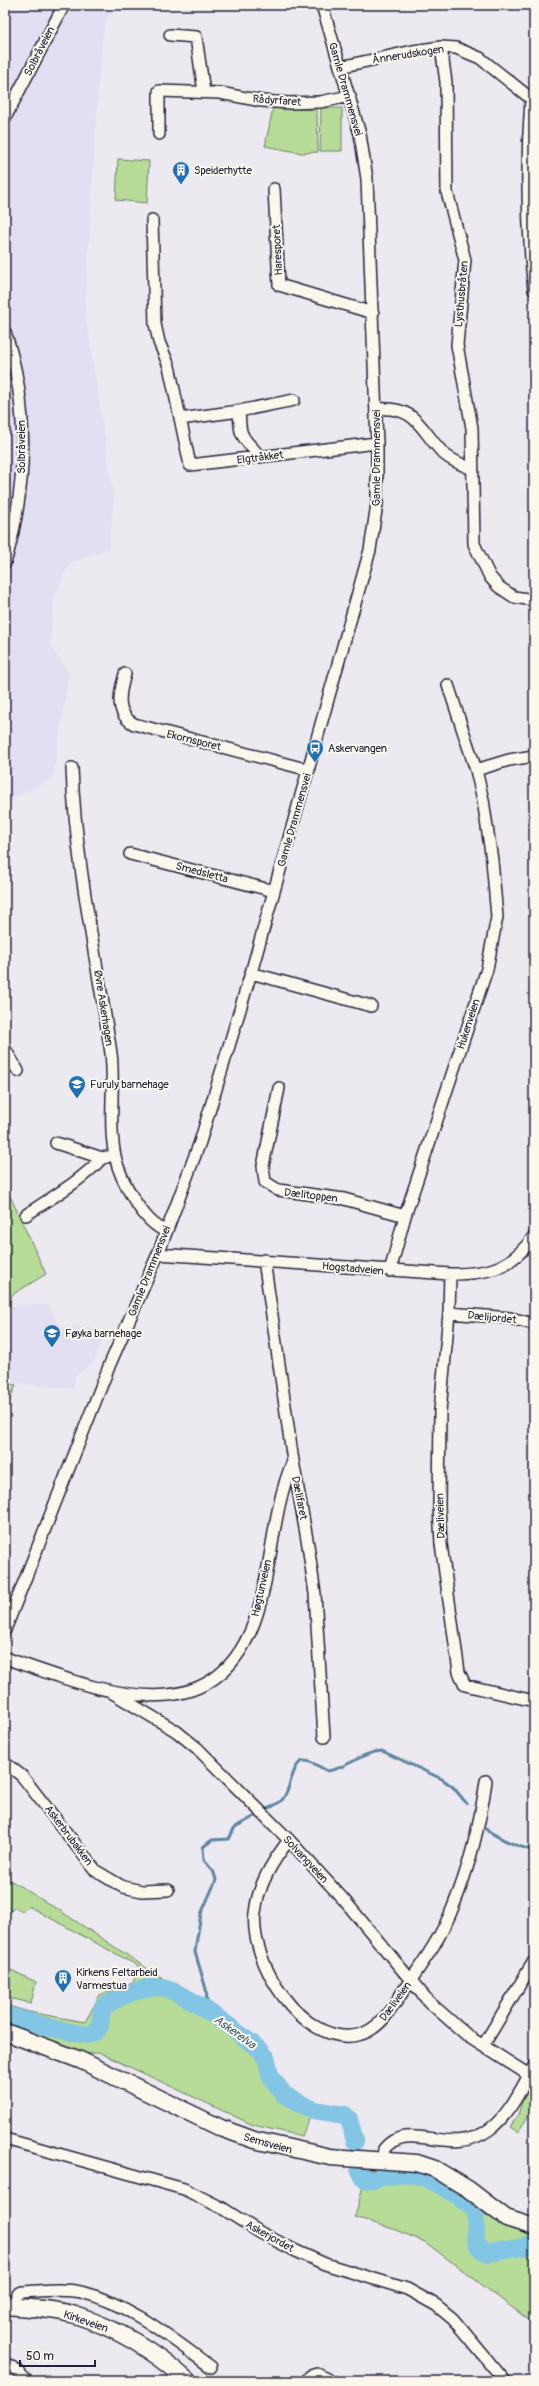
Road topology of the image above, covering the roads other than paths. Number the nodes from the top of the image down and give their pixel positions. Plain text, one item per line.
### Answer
1 (64, 5) edge
2 (322, 5) edge
3 (170, 35) dead end
4 (441, 47) junction
5 (340, 67) junction
6 (204, 92) junction
7 (350, 96) junction
8 (533, 100) edge
9 (5, 118) edge
10 (159, 134) dead end
11 (274, 189) dead end
12 (152, 220) dead end
13 (534, 290) edge
14 (373, 313) junction
15 (5, 332) edge
16 (294, 400) dead end
17 (376, 409) junction
18 (239, 411) junction
19 (180, 419) junction
20 (377, 443) junction
21 (259, 457) junction
22 (472, 469) junction
23 (5, 563) edge
24 (534, 600) edge
25 (125, 674) dead end
26 (448, 685) dead end
27 (534, 756) edge
28 (72, 768) dead end
29 (309, 770) junction
30 (476, 770) junction
31 (130, 854) dead end
32 (274, 891) junction
33 (251, 974) junction
34 (371, 1006) dead end
35 (5, 1049) edge
36 (18, 1071) dead end
37 (279, 1088) dead end
38 (56, 1143) dead end
39 (116, 1156) junction
40 (102, 1158) junction
41 (26, 1215) dead end
42 (405, 1216) junction
43 (166, 1231) junction
44 (534, 1236) edge
45 (158, 1254) junction
46 (264, 1260) junction
47 (390, 1270) junction
48 (450, 1274) junction
49 (449, 1313) junction
50 (534, 1324) edge
51 (292, 1461) junction
52 (5, 1630) edge
53 (5, 1658) edge
54 (111, 1692) junction
55 (534, 1702) edge
56 (324, 1737) dead end
57 (5, 1763) edge
58 (486, 1781) dead end
59 (289, 1840) junction
60 (168, 1890) dead end
61 (534, 1961) edge
62 (411, 1980) junction
63 (5, 2032) edge
64 (482, 2046) junction
65 (531, 2070) edge
66 (5, 2139) edge
67 (383, 2161) junction
68 (534, 2227) edge
69 (10, 2304) edge
70 (5, 2363) edge
71 (211, 2367) dead end
72 (26, 2381) edge
73 (188, 2381) edge
74 (307, 2381) edge
75 (332, 2381) edge
76 (505, 2381) edge

1 - 9 street, Solbråveien
2 - 5 street, Gamle Drammensvei
3 - 6 street
4 - 5 street, Ånnerudskogen
4 - 8 street, Ånnerudskogen
4 - 22 street, Lysthusbråten
5 - 7 street, Gamle Drammensvei
6 - 7 street, Rådyrfaret
6 - 10 street, Rådyrfaret
7 - 14 street, Gamle Drammensvei
8 - 13 street, Ånnerudskogen
11 - 14 street, Haresporet
12 - 19 street, Elgtråkket
14 - 17 street, Gamle Drammensvei
15 - 23 street, Solbråveien
16 - 18 street
17 - 20 street, Gamle Drammensvei
17 - 22 street
18 - 19 street
18 - 21 street
19 - 21 street, Elgtråkket
20 - 21 street, Elgtråkket
20 - 29 street, Gamle Drammensvei
22 - 24 street, Lysthusbråten
25 - 29 street, Ekornsporet
26 - 30 street, Hukenveien
27 - 30 street
28 - 39 street, Øvre Askerhagen
29 - 32 street, Gamle Drammensvei
30 - 42 street, Hukenveien
31 - 32 street, Smedsletta
32 - 33 street, Gamle Drammensvei
33 - 34 street
33 - 43 street, Gamle Drammensvei
35 - 36 street
37 - 42 street, Dælitoppen
38 - 40 street
39 - 40 street
39 - 43 street, Øvre Askerhagen
40 - 41 street
42 - 47 street, Hukenveien
43 - 45 street, Gamle Drammensvei
44 - 48 street, Hogstadveien
45 - 46 street, Hogstadveien
45 - 52 street, Gamle Drammensvei
46 - 47 street, Hogstadveien
46 - 51 street, Dælifaret
47 - 48 street, Hogstadveien
48 - 49 street, Dæliveien
49 - 50 street, Dælijordet
49 - 55 street, Dæliveien
51 - 54 street, Høgtunveien
51 - 56 street, Dælifaret
53 - 54 street, Høgtunveien
54 - 59 street, Solvangveien
57 - 60 street, Askerbrubakken
58 - 62 street, Dæliveien
59 - 62 street, Solvangveien
59 - 62 street, Dæliveien
61 - 64 street
62 - 64 street, Solvangveien
63 - 67 main road, Semsveien
64 - 65 street, Solvangveien
65 - 67 street, Solvangveien
66 - 76 street, Askerjordet
67 - 68 main road, Semsveien
69 - 71 street
69 - 73 main road, Kirkeveien
70 - 72 street
74 - 75 street

